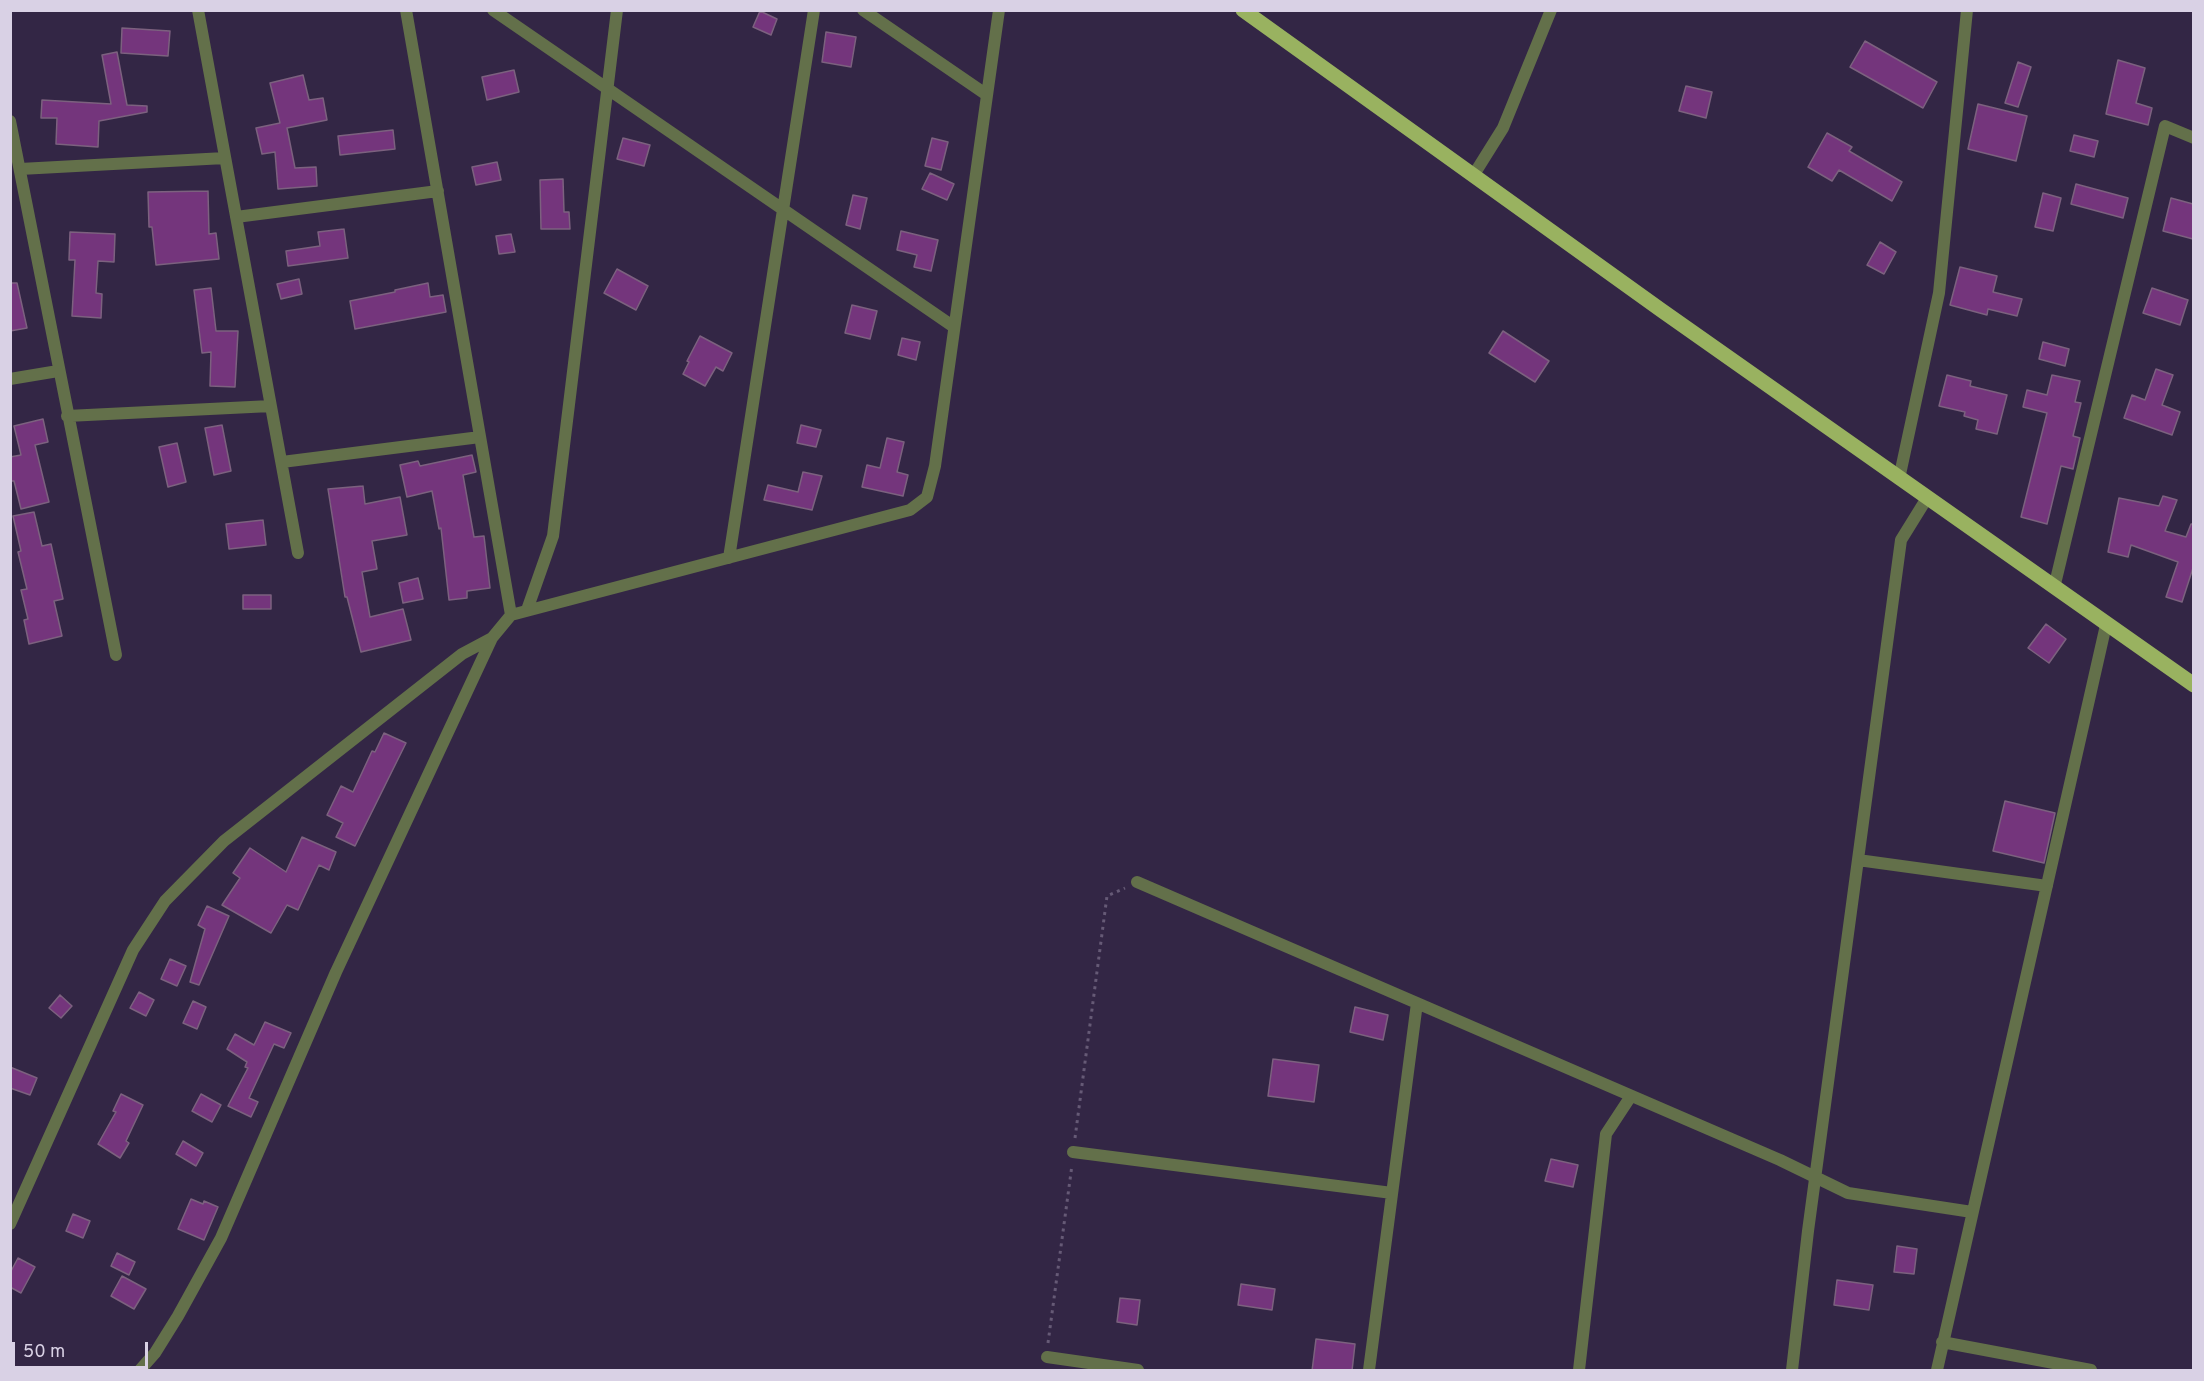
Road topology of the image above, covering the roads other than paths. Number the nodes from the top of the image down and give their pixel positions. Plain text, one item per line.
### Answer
1 (198, 10) edge
2 (406, 10) edge
3 (494, 10) edge
4 (617, 10) edge
5 (814, 10) edge
6 (863, 10) edge
7 (999, 10) edge
8 (1243, 10) edge
9 (1551, 10) edge
10 (1967, 10) edge
11 (608, 89) junction
12 (987, 95) junction
13 (10, 121) edge
14 (2193, 138) edge
15 (13, 149) edge
16 (225, 158) junction
17 (20, 169) junction
18 (1473, 176) junction
19 (438, 191) junction
20 (783, 209) junction
21 (236, 217) junction
22 (954, 327) junction
23 (58, 371) junction
24 (10, 379) edge
25 (271, 406) junction
26 (67, 416) junction
27 (480, 437) junction
28 (282, 462) junction
29 (1899, 479) junction
30 (1927, 498) junction
31 (298, 553) dead end
32 (729, 558) junction
33 (2054, 588) junction
34 (527, 610) junction
35 (511, 615) junction
36 (2106, 625) junction
37 (492, 638) junction
38 (116, 655) dead end
39 (2193, 685) edge
40 (1858, 860) junction
41 (1137, 882) road end
42 (2047, 886) junction
43 (1417, 1003) junction
44 (1631, 1096) junction
45 (1073, 1152) road end
46 (1815, 1177) junction
47 (1392, 1193) junction
48 (1972, 1212) junction
49 (10, 1224) edge
50 (1942, 1342) junction
51 (1047, 1357) road end
52 (140, 1371) edge
53 (1138, 1371) edge
54 (1369, 1371) edge
55 (1579, 1371) edge
56 (1792, 1371) edge
57 (1937, 1371) edge
58 (2091, 1371) edge

1 - 16 street
2 - 19 street
3 - 11 street
4 - 11 street
5 - 20 street
6 - 12 street
7 - 12 street
8 - 18 main road
9 - 18 street
10 - 29 street
11 - 20 street
11 - 34 street
12 - 22 street
13 - 15 street
14 - 33 street
15 - 17 street
16 - 17 street
16 - 21 street
17 - 23 street
18 - 29 main road
19 - 21 street
19 - 27 street
20 - 22 street
20 - 32 street
21 - 25 street
22 - 32 street
23 - 24 street
23 - 26 street
25 - 26 street
25 - 28 street
26 - 38 street
27 - 28 street
27 - 35 street
28 - 31 street
29 - 30 main road
30 - 33 main road
30 - 40 street
32 - 34 street
33 - 36 main road
34 - 35 street
35 - 37 street
36 - 39 main road
36 - 42 street
37 - 49 street
37 - 52 street
40 - 42 street
40 - 46 street
41 - 43 street
42 - 48 street
43 - 44 street
43 - 47 street
44 - 46 street
44 - 55 street
45 - 47 street
46 - 48 street
46 - 56 street
47 - 54 street
48 - 50 street
50 - 57 street
50 - 58 street
51 - 53 street

